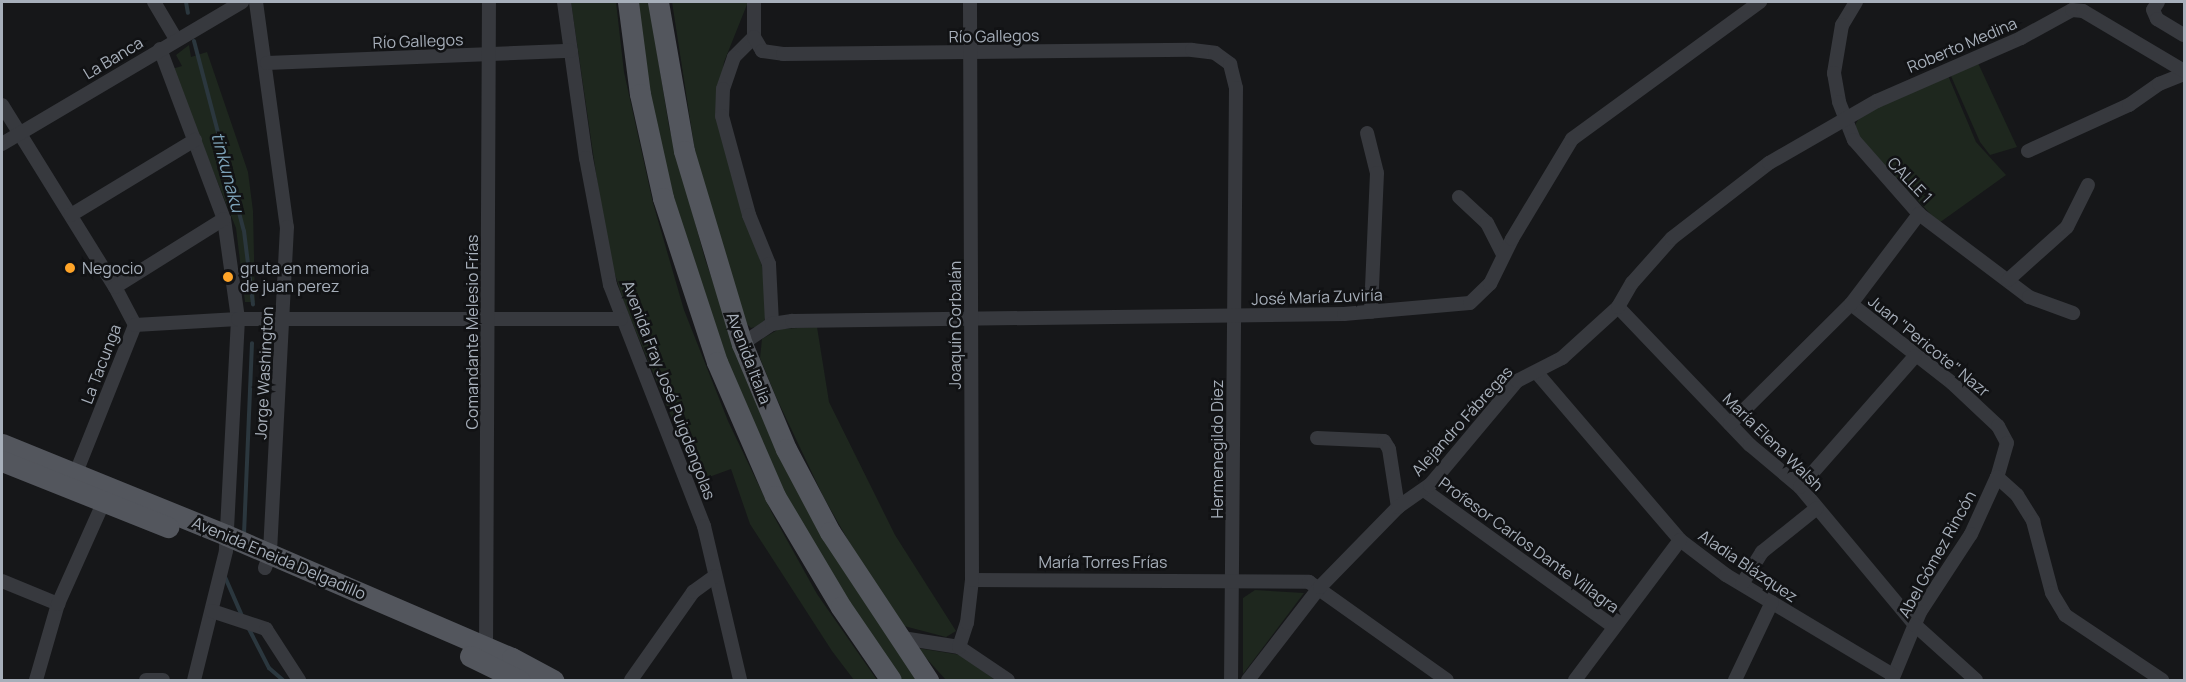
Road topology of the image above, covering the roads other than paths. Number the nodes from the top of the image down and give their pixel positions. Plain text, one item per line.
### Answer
1 (154, 2) edge
2 (242, 2) edge
3 (256, 2) edge
4 (489, 2) edge
5 (564, 2) edge
6 (628, 2) edge
7 (658, 2) edge
8 (754, 2) edge
9 (969, 2) edge
10 (1760, 2) edge
11 (1855, 2) edge
12 (2158, 2) edge
13 (2184, 35) edge
14 (754, 37) junction
15 (176, 39) junction
16 (160, 50) junction
17 (571, 51) junction
18 (970, 52) junction
19 (490, 55) junction
20 (267, 63) junction
21 (1234, 73) joint
22 (2184, 73) edge
23 (2, 105) edge
24 (1845, 118) junction
25 (19, 133) junction
26 (1367, 133) dead end
27 (195, 140) junction
28 (2, 144) edge
29 (2028, 150) dead end
30 (2088, 185) dead end
31 (1459, 197) dead end
32 (1918, 214) junction
33 (71, 215) junction
34 (224, 219) junction
35 (1503, 255) junction
36 (2008, 280) junction
37 (115, 287) junction
38 (1851, 304) junction
39 (1618, 308) junction
40 (1371, 312) junction
41 (2073, 313) dead end
42 (972, 316) junction
43 (1234, 316) junction
44 (238, 319) junction
45 (283, 319) junction
46 (621, 319) junction
47 (488, 320) junction
48 (772, 324) junction
49 (135, 325) junction
50 (742, 344) junction
51 (1915, 356) junction
52 (1538, 373) junction
53 (1730, 424) junction
54 (1317, 438) dead end
55 (2007, 443) joint
56 (2, 444) edge
57 (2, 461) edge
58 (1997, 477) junction
59 (73, 480) junction
60 (1800, 487) junction
61 (1424, 489) junction
62 (104, 501) junction
63 (1398, 507) junction
64 (1817, 508) junction
65 (1680, 540) junction
66 (226, 543) junction
67 (267, 561) junction
68 (715, 576) junction
69 (972, 580) junction
70 (1233, 580) junction
71 (2, 581) edge
72 (1742, 584) junction
73 (1320, 587) junction
74 (1772, 602) junction
75 (58, 604) junction
76 (212, 611) junction
77 (1915, 625) junction
78 (1614, 627) junction
79 (896, 637) junction
80 (959, 647) junction
81 (486, 655) junction
82 (1892, 678) edge
83 (36, 681) edge
84 (146, 681) edge
85 (164, 681) edge
86 (194, 681) edge
87 (299, 681) edge
88 (519, 681) edge
89 (553, 681) edge
90 (631, 681) edge
91 (740, 681) edge
92 (891, 681) edge
93 (928, 681) edge
94 (1008, 681) edge
95 (1231, 681) edge
96 (1248, 681) edge
97 (1447, 681) edge
98 (1575, 681) edge
99 (1734, 681) edge
100 (1976, 681) edge
101 (2162, 681) edge

1 - 15 street
2 - 15 street, La Banca
3 - 20 street, Jorge Washington
4 - 19 street, Comandante Melesio Frías
5 - 17 street, Avenida Fray José Puigdengolas
6 - 92 main road, Avenida Italia
7 - 50 main road, Avenida Italia
8 - 14 street
9 - 18 street, Joaquín Corbalán
10 - 35 street, José María Zuviría
11 - 24 street, CALLE 1
12 - 13 street
14 - 18 street, Río Gallegos
14 - 48 street
15 - 16 street, La Banca
16 - 25 street, La Banca
16 - 27 street
17 - 19 street, Río Gallegos
17 - 46 street, Avenida Fray José Puigdengolas
18 - 21 street, Río Gallegos
18 - 42 street, Joaquín Corbalán
19 - 20 street, Río Gallegos
19 - 47 street, Comandante Melesio Frías
20 - 45 street, Jorge Washington
21 - 43 street, Hermenegildo Diez
22 - 24 street, Roberto Medina
22 - 29 street
23 - 25 street, La Tacunga
24 - 32 street, CALLE 1
24 - 39 street, Alejandro Fábregas
25 - 28 street, La Banca
25 - 33 street, La Tacunga
26 - 40 street
27 - 33 street
27 - 34 street
30 - 36 street
31 - 35 street
32 - 36 street, CALLE 1
32 - 38 street
33 - 37 street, La Tacunga
34 - 37 street
34 - 44 street
35 - 40 street, José María Zuviría
36 - 41 street, CALLE 1
37 - 49 street, La Tacunga
38 - 51 street, Juan "Pericote" Nazr
38 - 53 street
39 - 52 street, Alejandro Fábregas
39 - 53 street, María Elena Walsh
40 - 43 street, José María Zuviría
42 - 43 street, José María Zuviría
42 - 48 street, José María Zuviría
42 - 69 street, Joaquín Corbalán
43 - 70 street, Hermenegildo Diez
44 - 45 street
44 - 49 street
44 - 66 street
45 - 47 street
45 - 67 street, Jorge Washington
46 - 47 street
46 - 68 street, Avenida Fray José Puigdengolas
47 - 81 street, Comandante Melesio Frías
48 - 50 street
49 - 59 street, La Tacunga
50 - 79 main road, Avenida Italia
51 - 55 street, Juan "Pericote" Nazr
51 - 60 street
52 - 61 street, Alejandro Fábregas
52 - 65 street, Aladia Blázquez
53 - 60 street, María Elena Walsh
54 - 63 street
55 - 58 street, Abel Gómez Rincón
56 - 59 main road, Avenida Eneida Delgadillo
57 - 59 main road, Avenida Eneida Delgadillo
58 - 77 street, Abel Gómez Rincón
58 - 101 street
59 - 62 main road, Avenida Eneida Delgadillo
59 - 66 main road, Avenida Eneida Delgadillo
60 - 64 street, María Elena Walsh
61 - 63 street, Alejandro Fábregas
61 - 78 street, Profesor Carlos Dante Villagra
62 - 66 main road, Avenida Eneida Delgadillo
62 - 75 street
63 - 73 street, Alejandro Fábregas
64 - 72 street
64 - 77 street, María Elena Walsh
65 - 72 street, Aladia Blázquez
65 - 78 street
66 - 67 main road, Avenida Eneida Delgadillo
66 - 76 street
67 - 81 main road, Avenida Eneida Delgadillo
68 - 90 street
68 - 91 street, Avenida Fray José Puigdengolas
69 - 70 street, María Torres Frías
69 - 80 street, Joaquín Corbalán
70 - 73 street
70 - 95 street, Hermenegildo Diez
71 - 75 street
72 - 74 street, Aladia Blázquez
73 - 96 street, Alejandro Fábregas
73 - 97 street
74 - 82 street, Aladia Blázquez
74 - 99 street
75 - 83 street
76 - 86 street
76 - 87 street
77 - 82 street, Abel Gómez Rincón
77 - 100 street, María Elena Walsh
78 - 98 street
79 - 80 street
79 - 93 main road, Avenida Italia
80 - 94 street
81 - 88 main road, Avenida Eneida Delgadillo
81 - 89 main road, Avenida Eneida Delgadillo
84 - 85 street

